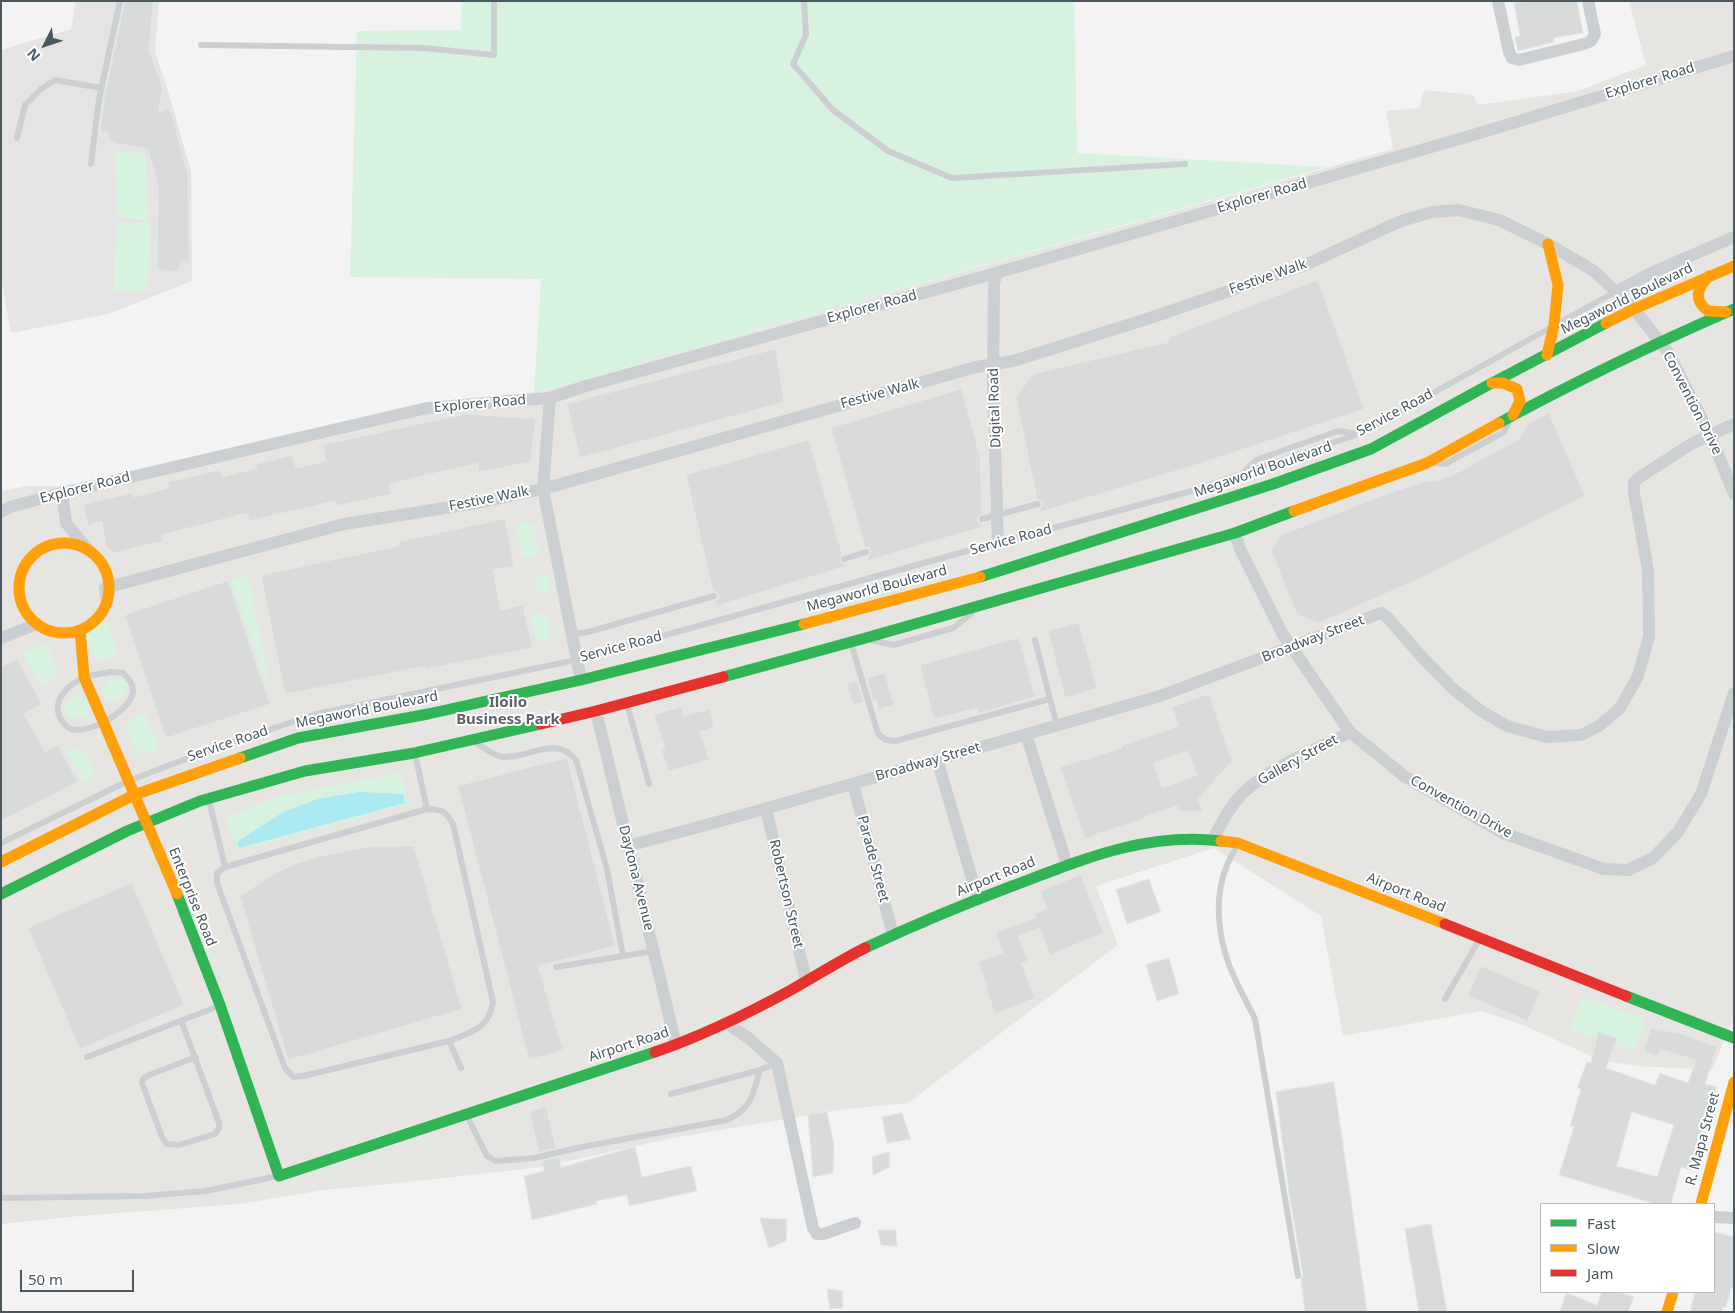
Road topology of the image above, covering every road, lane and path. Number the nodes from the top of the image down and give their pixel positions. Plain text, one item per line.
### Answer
1 (120, 1) edge
2 (494, 1) edge
3 (804, 1) edge
4 (1498, 1) edge
5 (1588, 1) edge
6 (201, 45) dead end
7 (1734, 56) edge
8 (101, 88) junction
9 (18, 138) dead end
10 (91, 164) dead end
11 (1186, 164) dead end
12 (1734, 237) edge
13 (1548, 244) junction
14 (1734, 266) edge
15 (996, 273) junction
16 (1710, 276) junction
17 (1615, 292) junction
18 (1634, 309) junction
19 (1731, 310) edge
20 (1554, 325) junction
21 (1660, 341) junction
22 (1547, 355) junction
23 (993, 364) junction
24 (1492, 383) junction
25 (550, 398) junction
26 (1513, 415) junction
27 (1734, 424) edge
28 (1710, 435) junction
29 (542, 488) junction
30 (62, 493) junction
31 (1734, 494) edge
32 (1038, 504) dead end
33 (1, 512) edge
34 (998, 515) junction
35 (982, 519) dead end
36 (1235, 534) junction
37 (998, 544) junction
38 (89, 551) junction
39 (866, 552) dead end
40 (844, 558) dead end
41 (714, 596) dead end
42 (107, 602) junction
43 (37, 624) junction
44 (80, 630) junction
45 (571, 634) junction
46 (1, 638) edge
47 (857, 640) junction
48 (1035, 640) dead end
49 (1291, 648) junction
50 (576, 660) junction
51 (84, 678) junction
52 (581, 680) junction
53 (1734, 693) edge
54 (1050, 700) junction
55 (627, 703) junction
56 (596, 711) junction
57 (104, 723) junction
58 (1057, 725) junction
59 (1350, 732) junction
60 (1026, 734) junction
61 (469, 739) junction
62 (414, 753) junction
63 (937, 759) junction
64 (190, 774) junction
65 (128, 780) junction
66 (649, 784) dead end
67 (853, 784) junction
68 (134, 795) junction
69 (204, 800) junction
70 (766, 809) junction
71 (427, 810) junction
72 (146, 823) junction
73 (64, 831) junction
74 (1213, 839) junction
75 (1, 843) edge
76 (1238, 843) junction
77 (628, 846) junction
78 (78, 857) junction
79 (1, 862) edge
80 (1067, 865) junction
81 (225, 867) junction
82 (1, 894) edge
83 (978, 899) junction
84 (893, 935) junction
85 (1480, 938) junction
86 (654, 951) junction
87 (623, 956) junction
88 (556, 967) dead end
89 (806, 980) junction
90 (1445, 999) dead end
91 (220, 1005) junction
92 (181, 1020) junction
93 (726, 1023) junction
94 (1734, 1038) edge
95 (449, 1041) junction
96 (676, 1045) junction
97 (87, 1057) dead end
98 (196, 1057) junction
99 (777, 1063) junction
100 (460, 1068) dead end
101 (760, 1070) junction
102 (1734, 1082) edge
103 (671, 1094) dead end
104 (466, 1114) junction
105 (279, 1176) junction
106 (1, 1198) edge
107 (23, 1198) junction
108 (1, 1202) edge
109 (1701, 1203) edge
110 (1715, 1216) edge
111 (1734, 1218) edge
112 (855, 1223) dead end
113 (1298, 1276) dead end
114 (1674, 1293) edge
115 (1667, 1312) edge

1 - 8 lane
2 - 6 lane
3 - 11 lane
4 - 5 street
7 - 15 street, Explorer Road
8 - 9 lane
8 - 10 lane
12 - 17 street, Service Road
13 - 17 street, Festive Walk
13 - 20 main road
13 - 23 street, Festive Walk
14 - 16 main road, Megaworld Boulevard
15 - 23 street, Digital Road
15 - 25 street, Explorer Road
16 - 18 main road, Megaworld Boulevard
16 - 19 main road
17 - 18 street, Festive Walk
17 - 20 lane, Service Road
18 - 21 street, Convention Drive
18 - 22 main road, Megaworld Boulevard
19 - 21 main road
20 - 22 main road
20 - 37 lane, Service Road
21 - 26 main road
21 - 28 street, Convention Drive
22 - 24 main road, Megaworld Boulevard
23 - 29 street, Festive Walk
23 - 34 street, Digital Road
24 - 26 main road
24 - 52 main road, Megaworld Boulevard
25 - 29 street
25 - 30 street, Explorer Road
26 - 36 main road
27 - 28 street, Broadway Street
28 - 31 street, Convention Drive
28 - 49 street, Broadway Street
29 - 42 street, Festive Walk
29 - 45 street
30 - 33 street, Explorer Road
30 - 38 street
32 - 34 lane
34 - 35 lane
34 - 37 street, Digital Road
36 - 47 main road
36 - 49 street, Convention Drive
37 - 50 lane, Service Road
38 - 42 main road
38 - 43 main road
39 - 40 lane
41 - 45 lane
42 - 44 main road
43 - 44 main road
43 - 46 street
44 - 51 main road, Enterprise Road
45 - 50 street
47 - 54 lane
47 - 55 main road
48 - 54 lane
49 - 58 street, Broadway Street
49 - 59 street, Convention Drive
50 - 52 street
50 - 65 lane, Service Road
51 - 57 main road, Enterprise Road
51 - 57 lane
51 - 57 lane
52 - 64 main road, Megaworld Boulevard
53 - 59 street, Convention Drive
54 - 58 lane
55 - 56 main road
55 - 66 lane
56 - 61 main road
56 - 77 street, Daytona Avenue
57 - 65 main road, Enterprise Road
58 - 60 street, Broadway Street
59 - 74 street, Gallery Street
60 - 63 street, Broadway Street
60 - 80 street
61 - 62 main road
61 - 87 lane
62 - 69 main road
62 - 71 lane
63 - 67 street, Broadway Street
63 - 83 street
64 - 68 main road, Megaworld Boulevard
64 - 69 main road
65 - 68 main road, Enterprise Road
65 - 75 lane, Service Road
67 - 70 street, Broadway Street
67 - 84 street, Parade Street
68 - 72 main road, Enterprise Road
68 - 73 main road, Megaworld Boulevard
69 - 72 main road
69 - 81 lane
70 - 77 street, Broadway Street
70 - 89 street, Robertson Street
71 - 81 lane
71 - 95 lane
72 - 78 main road
72 - 91 main road, Enterprise Road
73 - 78 main road
73 - 79 main road, Megaworld Boulevard
74 - 76 main road, Airport Road
74 - 80 main road, Airport Road
76 - 85 main road, Airport Road
76 - 113 lane
77 - 86 street, Daytona Avenue
78 - 82 main road
80 - 83 main road, Airport Road
81 - 95 lane
83 - 84 main road, Airport Road
84 - 89 main road, Airport Road
85 - 90 lane
85 - 94 main road, Airport Road
86 - 87 lane
86 - 96 street, Daytona Avenue
87 - 88 lane
89 - 93 main road, Airport Road
91 - 92 lane
91 - 105 main road, Enterprise Road
92 - 97 lane
92 - 98 lane
93 - 96 main road, Airport Road
93 - 99 street
95 - 100 lane
96 - 104 main road, Airport Road
98 - 98 lane
99 - 101 lane
99 - 112 street
101 - 103 lane
101 - 104 lane
102 - 109 main road, R. Mapa Street
104 - 105 main road, Airport Road
105 - 107 lane
106 - 107 lane
107 - 108 lane
110 - 111 street
114 - 115 main road

